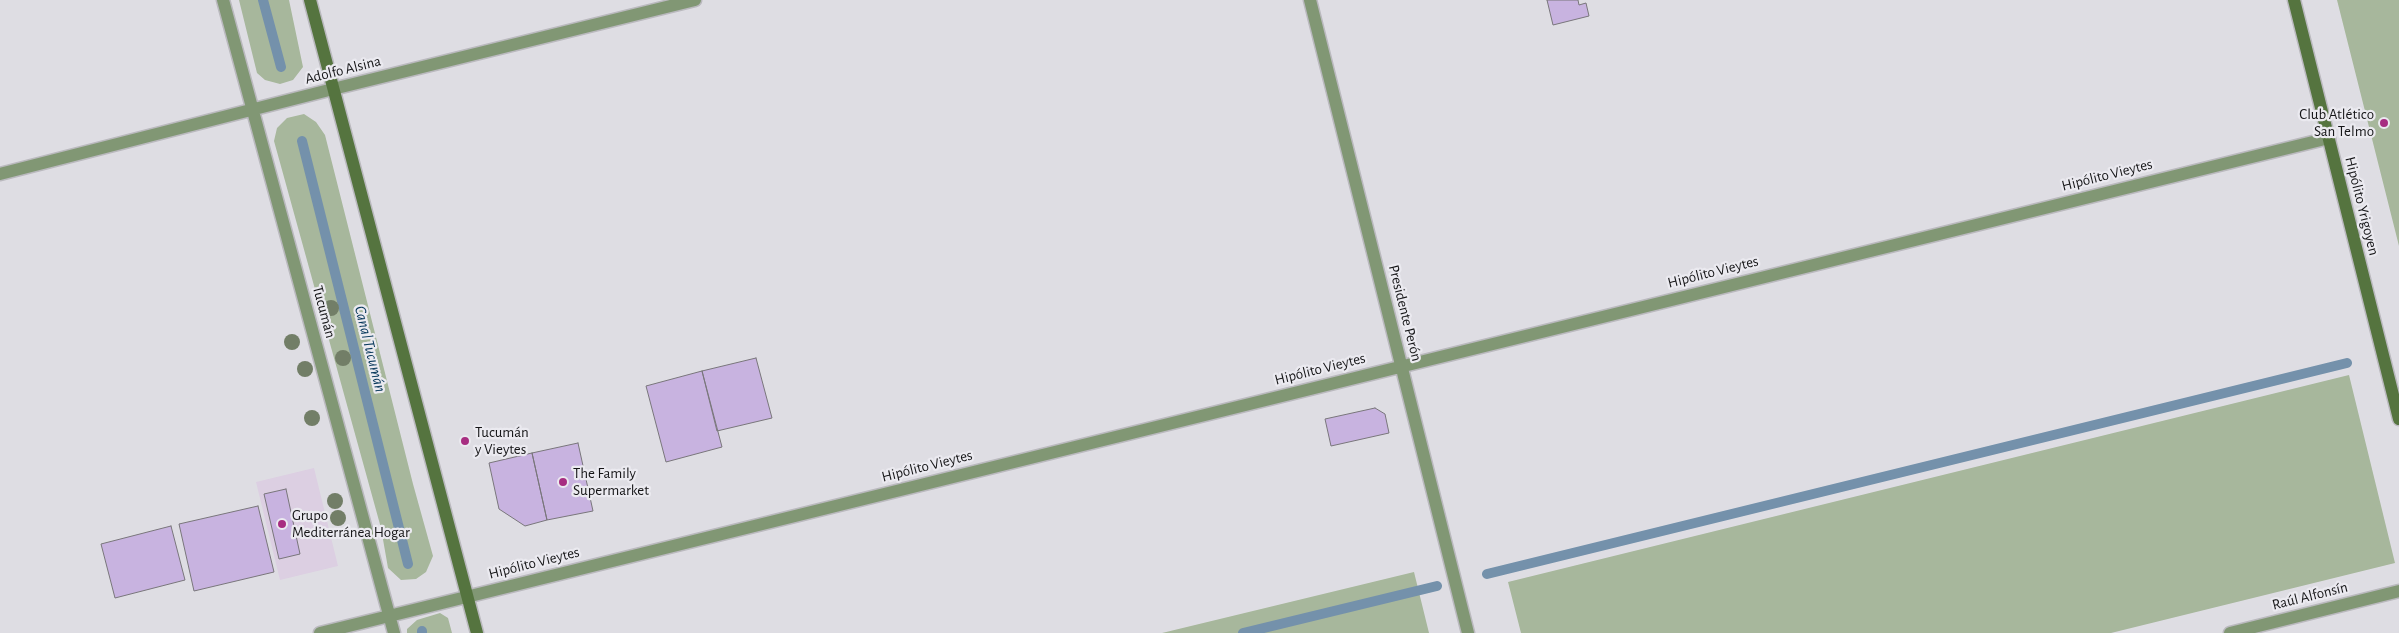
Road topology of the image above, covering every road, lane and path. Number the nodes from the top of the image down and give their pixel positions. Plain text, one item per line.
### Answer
1 (223, 0) edge
2 (310, 0) edge
3 (695, 0) edge
4 (1310, 0) edge
5 (2294, 0) edge
6 (332, 89) junction
7 (251, 110) junction
8 (2329, 138) junction
9 (0, 174) edge
10 (1402, 366) junction
11 (2399, 419) edge
12 (2399, 591) edge
13 (466, 596) junction
14 (390, 615) junction
15 (320, 633) edge
16 (394, 633) edge
17 (477, 633) edge
18 (1468, 633) edge
19 (2230, 633) edge

1 - 7 street, Tucumán
2 - 6 main road
3 - 6 street, Adolfo Alsina
4 - 10 street, Presidente Perón
5 - 8 main road, Hipólito Yrigoyen
6 - 7 street, Adolfo Alsina
6 - 13 main road
7 - 9 street, Adolfo Alsina
7 - 14 street, Tucumán
8 - 10 street, Hipólito Vieytes
8 - 11 main road, Hipólito Yrigoyen
10 - 13 street, Hipólito Vieytes
10 - 18 street, Presidente Perón
12 - 19 street, Raúl Alfonsín
13 - 14 street, Hipólito Vieytes
13 - 17 main road
14 - 15 street, Hipólito Vieytes
14 - 16 street, Tucumán

